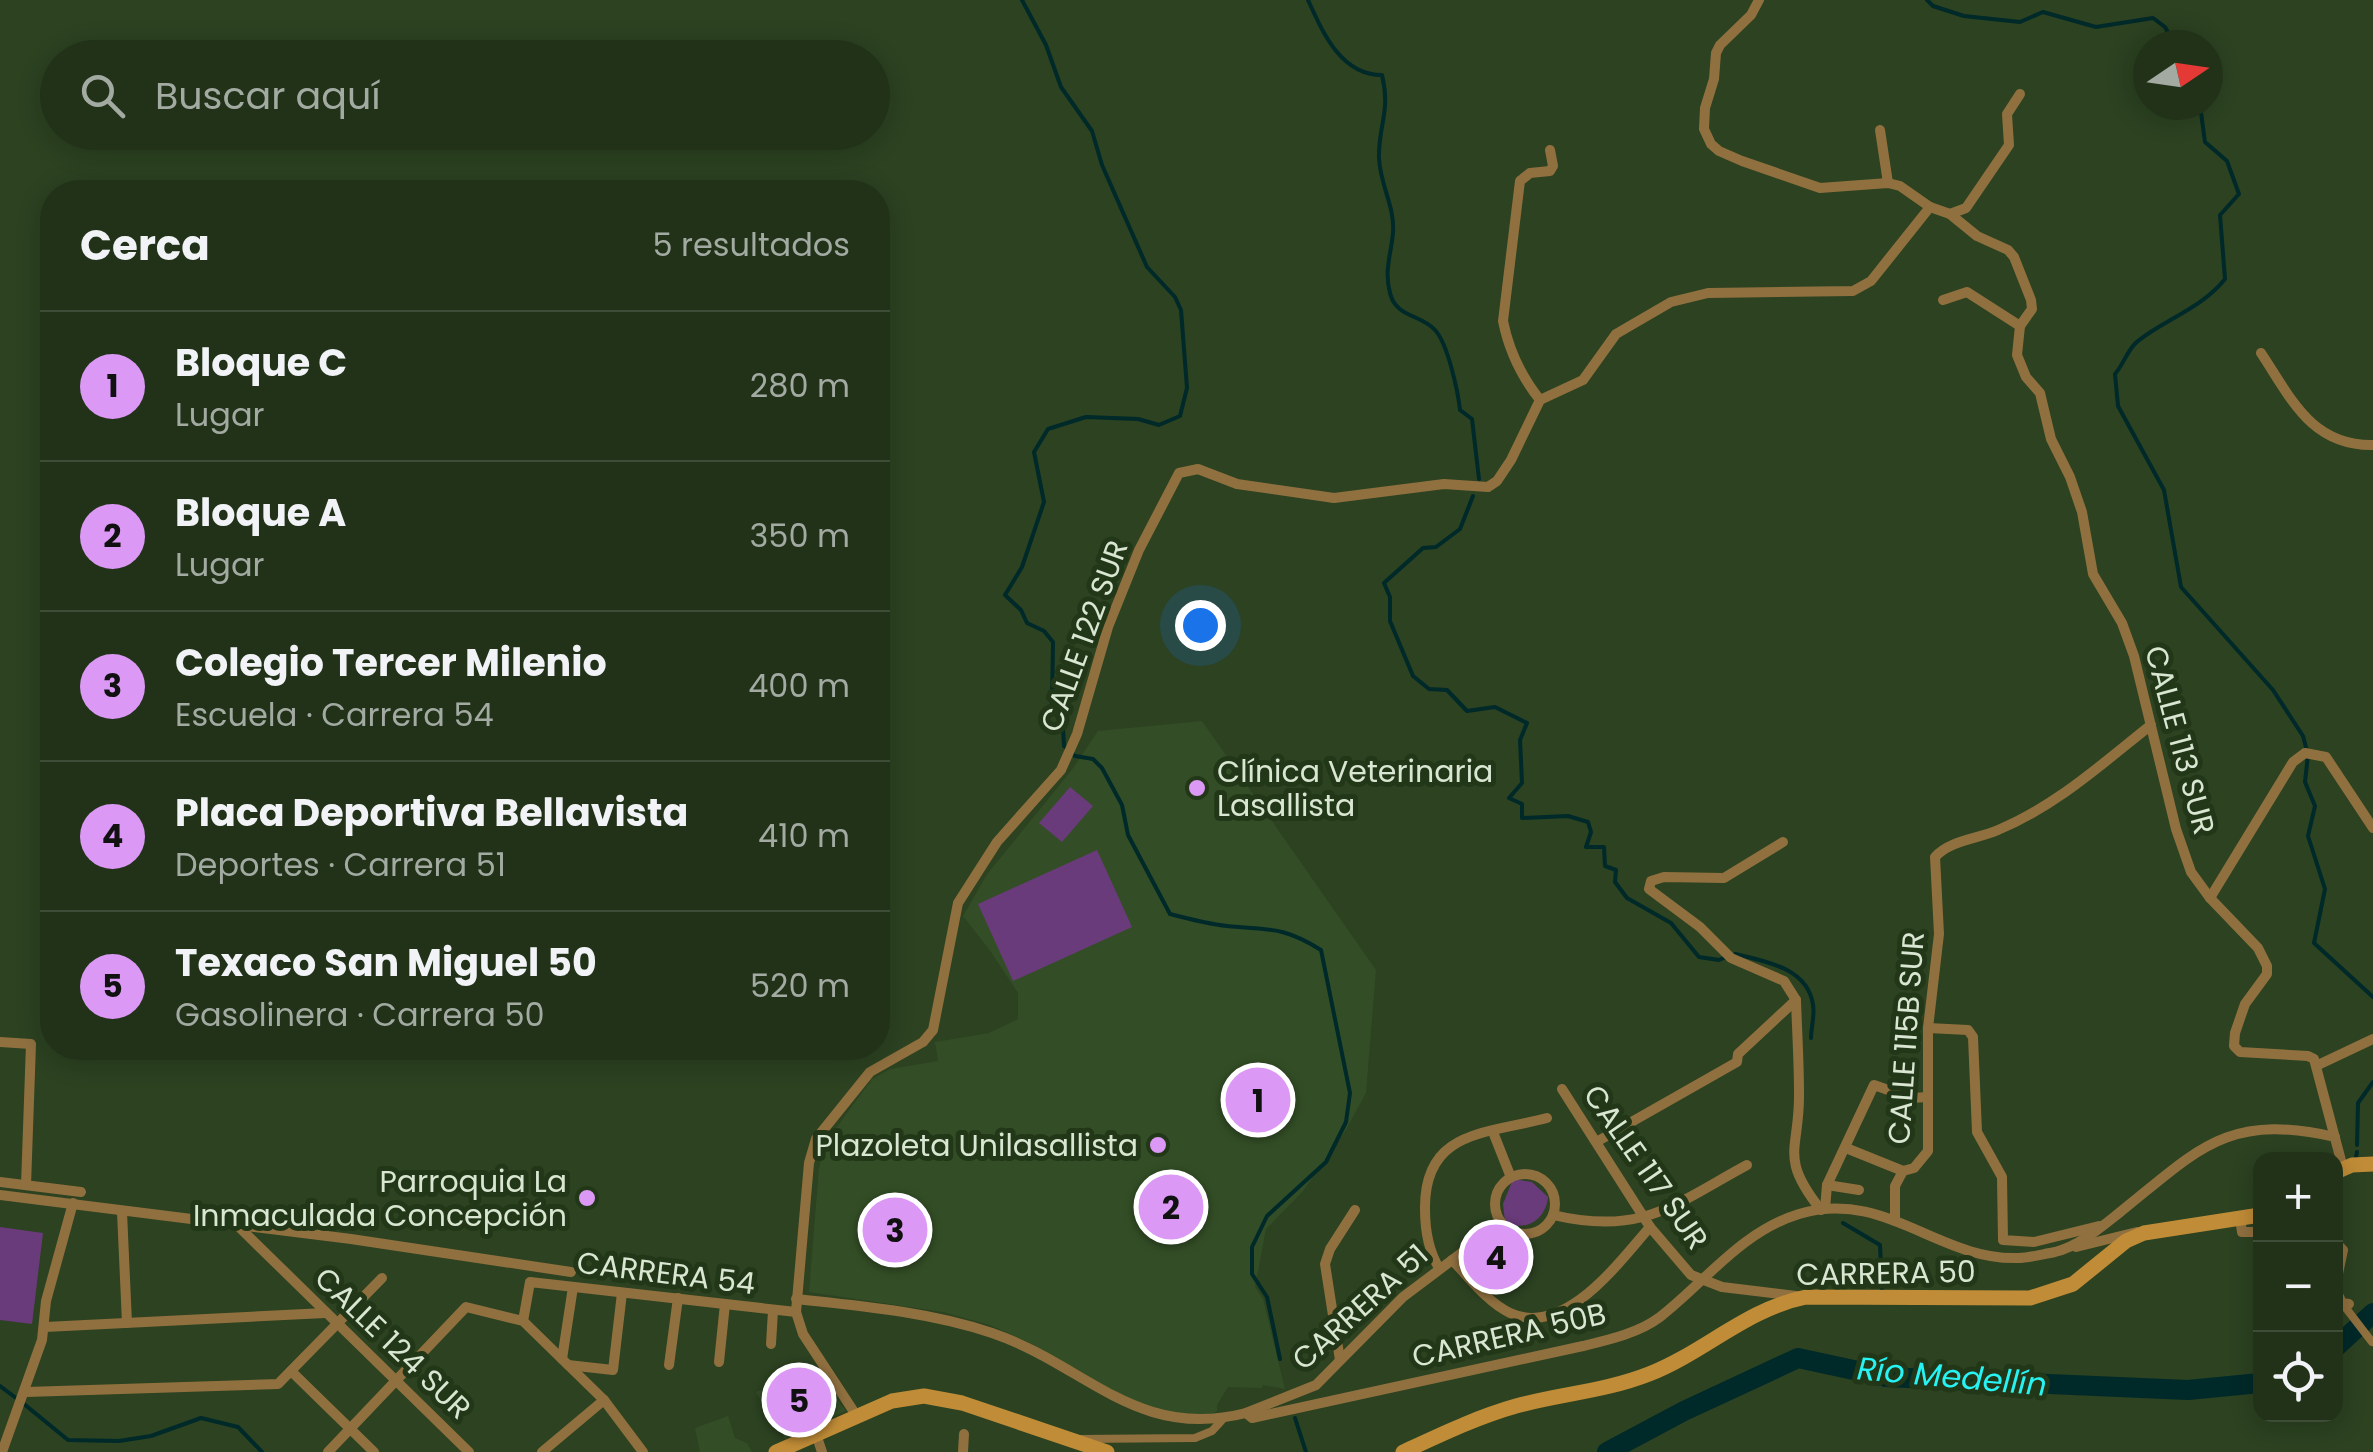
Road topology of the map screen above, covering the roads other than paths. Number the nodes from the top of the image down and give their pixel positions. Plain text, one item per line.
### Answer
1 (1759, 0) edge
2 (2020, 94) dead end
3 (1880, 130) dead end
4 (1550, 150) dead end
5 (1888, 183) junction
6 (1930, 208) junction
7 (1950, 214) junction
8 (1943, 300) dead end
9 (2020, 326) junction
10 (2261, 353) dead end
11 (1540, 400) junction
12 (2373, 445) edge
13 (2151, 725) junction
14 (2373, 828) edge
15 (1782, 842) dead end
16 (2210, 898) junction
17 (1796, 1000) junction
18 (1928, 1028) junction
19 (2373, 1039) edge
20 (0, 1042) edge
21 (2318, 1065) junction
22 (1562, 1089) dead end
23 (1928, 1097) junction
24 (1547, 1118) dead end
25 (1493, 1132) junction
26 (2335, 1137) junction
27 (1598, 1141) junction
28 (1846, 1148) junction
29 (2337, 1152) edge
30 (2373, 1164) edge
31 (1747, 1165) dead end
32 (2343, 1169) edge
33 (1903, 1171) junction
34 (1510, 1175) junction
35 (0, 1182) edge
36 (26, 1184) junction
37 (1827, 1184) junction
38 (1859, 1190) dead end
39 (81, 1192) dead end
40 (0, 1194) edge
41 (73, 1203) junction
42 (1823, 1209) junction
43 (1356, 1210) dead end
44 (122, 1212) junction
45 (1554, 1215) junction
46 (2253, 1215) edge
47 (2240, 1218) junction
48 (1895, 1221) junction
49 (1647, 1223) junction
50 (1500, 1224) junction
51 (239, 1227) junction
52 (2102, 1227) junction
53 (2151, 1231) junction
54 (2253, 1232) edge
55 (2070, 1248) junction
56 (1452, 1260) junction
57 (1440, 1268) junction
58 (382, 1278) dead end
59 (1702, 1280) junction
60 (553, 1285) junction
61 (574, 1287) junction
62 (622, 1293) junction
63 (678, 1298) junction
64 (1806, 1298) junction
65 (2343, 1298) edge
66 (2346, 1303) joint
67 (725, 1304) junction
68 (796, 1305) junction
69 (773, 1311) junction
70 (326, 1313) junction
71 (523, 1321) junction
72 (126, 1323) junction
73 (338, 1324) junction
74 (45, 1326) junction
75 (2373, 1342) edge
76 (771, 1344) dead end
77 (1340, 1360) junction
78 (565, 1361) junction
79 (720, 1362) dead end
80 (669, 1364) dead end
81 (292, 1371) junction
82 (396, 1379) junction
83 (25, 1394) junction
84 (604, 1400) junction
85 (1246, 1413) junction
86 (1153, 1414) joint
87 (856, 1415) junction
88 (1223, 1419) junction
89 (350, 1429) junction
90 (816, 1434) junction
91 (964, 1434) dead end
92 (1068, 1440) junction
93 (2, 1452) edge
94 (328, 1452) edge
95 (374, 1452) edge
96 (469, 1452) edge
97 (542, 1452) edge
98 (644, 1452) edge
99 (776, 1452) edge
100 (822, 1452) edge
101 (964, 1452) edge
102 (1107, 1452) edge
103 (1403, 1452) edge

1 - 5 street
2 - 7 street
3 - 5 street
4 - 11 street
5 - 6 street, CALLE 113 SUR
6 - 7 street, CALLE 113 SUR
6 - 11 street
7 - 9 street, CALLE 113 SUR
8 - 9 street
9 - 13 street, CALLE 113 SUR
10 - 12 street
11 - 68 street, CALLE 122 SUR
13 - 16 street, CALLE 113 SUR
13 - 18 street, CALLE 115B SUR
14 - 16 street
15 - 17 street
16 - 21 street, CALLE 113 SUR
17 - 27 street
17 - 42 street
18 - 23 street, CALLE 115B SUR
18 - 52 street
19 - 21 street
20 - 36 street
21 - 26 street
22 - 27 street, CALLE 117 SUR
23 - 28 street
23 - 33 street, CALLE 115B SUR
24 - 25 street
25 - 34 street
25 - 57 street
26 - 29 street
26 - 52 street, CARRERA 50B
27 - 49 street, CALLE 117 SUR
28 - 33 street
28 - 37 street
30 - 32 main road
31 - 49 street
33 - 48 street, CALLE 115B SUR
34 - 45 street
34 - 50 street
35 - 36 street
36 - 39 street
37 - 38 street
37 - 42 street
40 - 41 street, CARRERA 54
41 - 44 street, CARRERA 54
41 - 74 street
42 - 48 street, CARRERA 50B
42 - 59 street, CARRERA 50B
43 - 77 street
44 - 51 street, CARRERA 54
44 - 72 street
45 - 49 street
45 - 50 street
46 - 47 main road, CARRERA 50
47 - 53 main road, CARRERA 50
47 - 54 street
48 - 55 street, CARRERA 50B
49 - 56 street
49 - 59 street, CALLE 117 SUR
50 - 56 street, CARRERA 51
51 - 60 street, CARRERA 54
51 - 70 street, CALLE 124 SUR
52 - 55 street, CARRERA 50B
53 - 55 street
53 - 64 main road, CARRERA 50
56 - 57 street, CARRERA 51
57 - 77 street, CARRERA 51
58 - 73 street
59 - 64 street, CALLE 117 SUR
59 - 85 street, CARRERA 50B
60 - 61 street, CARRERA 54
60 - 71 street, CARRERA 54
61 - 62 street, CARRERA 54
61 - 78 street
62 - 63 street, CARRERA 54
62 - 78 street
63 - 67 street, CARRERA 54
63 - 80 street
64 - 103 main road, CARRERA 50
65 - 66 street
66 - 75 street
67 - 69 street, CARRERA 54
67 - 79 street
68 - 69 street, CARRERA 54
68 - 86 street, CARRERA 54
68 - 87 street
69 - 76 street
70 - 72 street
70 - 73 street, CALLE 124 SUR
71 - 78 street
71 - 82 street
72 - 74 street
73 - 81 street
73 - 82 street, CALLE 124 SUR
74 - 83 street
77 - 85 street, CARRERA 51
78 - 84 street
81 - 83 street
81 - 89 street
82 - 89 street
82 - 96 street, CALLE 124 SUR
83 - 93 street
84 - 97 street
84 - 98 street
85 - 88 street, CARRERA 50B
86 - 88 street, CARRERA 50B
87 - 90 main road
87 - 92 main road
88 - 92 street
89 - 94 street
89 - 95 street
90 - 99 main road
90 - 100 street
91 - 101 street
92 - 102 main road

